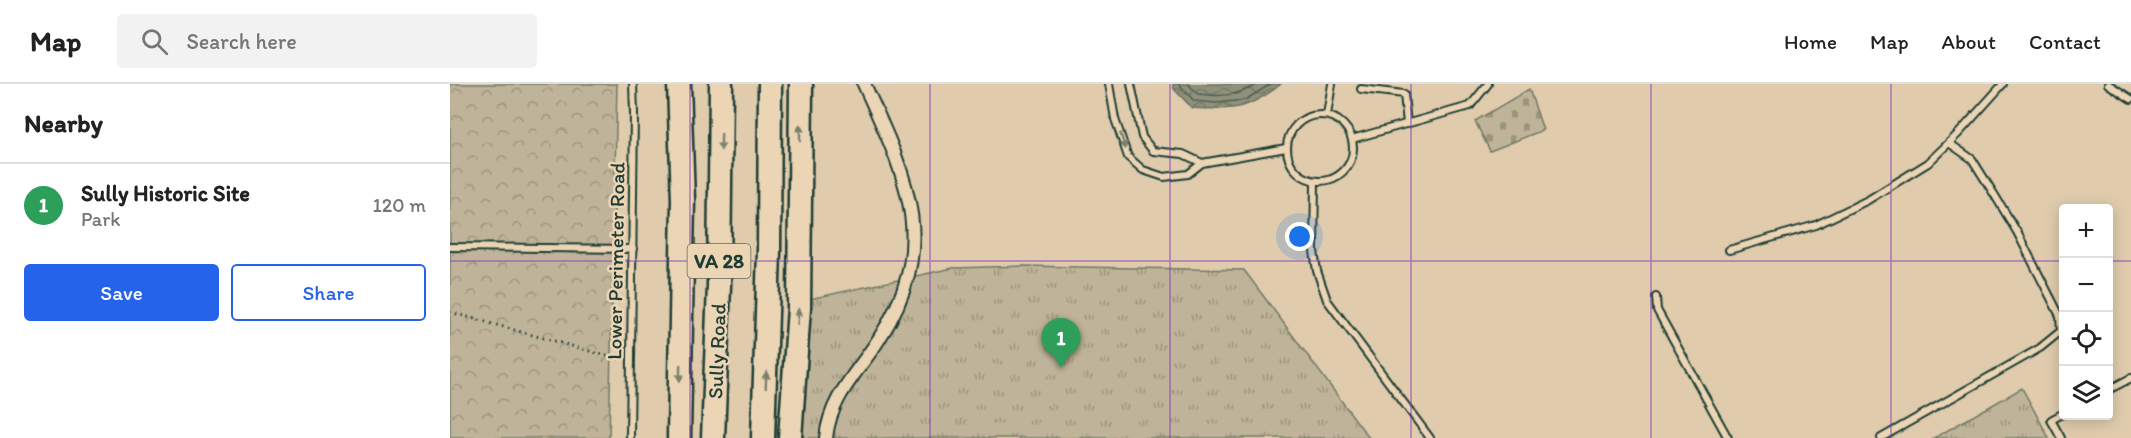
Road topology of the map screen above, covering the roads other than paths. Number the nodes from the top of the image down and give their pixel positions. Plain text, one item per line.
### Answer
1 (633, 84) edge
2 (679, 84) edge
3 (688, 84) edge
4 (721, 84) edge
5 (770, 84) edge
6 (864, 84) edge
7 (1110, 84) edge
8 (1131, 84) edge
9 (1332, 84) edge
10 (1488, 84) edge
11 (2003, 84) edge
12 (2108, 84) edge
13 (801, 87) edge
14 (1361, 89) dead end
15 (2131, 99) edge
16 (1327, 115) junction
17 (1407, 124) junction
18 (1352, 138) junction
19 (1949, 143) junction
20 (1286, 148) junction
21 (1202, 163) junction
22 (1315, 181) junction
23 (683, 200) junction
24 (450, 247) edge
25 (633, 249) junction
26 (1729, 250) dead end
27 (1656, 297) dead end
28 (2131, 378) edge
29 (2113, 388) edge
30 (2059, 416) edge
31 (630, 438) edge
32 (679, 438) edge
33 (714, 438) edge
34 (763, 438) edge
35 (790, 438) edge
36 (826, 438) edge
37 (1430, 438) edge
38 (1728, 438) edge
39 (1881, 438) edge
40 (2061, 438) edge

1 - 25 lane, Lower Perimeter Road
2 - 23 highway
3 - 23 highway
4 -> 33 highway, Sully Road / VA 28
34 -> 5 highway, VA 28
6 - 36 street
7 -> 21 lane
8 - 21 lane
9 - 16 lane
10 - 17 lane
11 - 19 lane
12 - 15 lane
35 -> 13 highway
14 - 17 lane
16 - 18 lane
16 - 20 lane
17 - 18 lane
18 - 22 lane
19 - 26 lane
19 - 39 lane
20 - 21 lane
20 - 22 lane
22 - 37 lane
23 -> 32 highway
24 - 25 lane
25 - 31 lane, Lower Perimeter Road
27 - 38 lane
28 - 29 lane
30 - 40 lane

